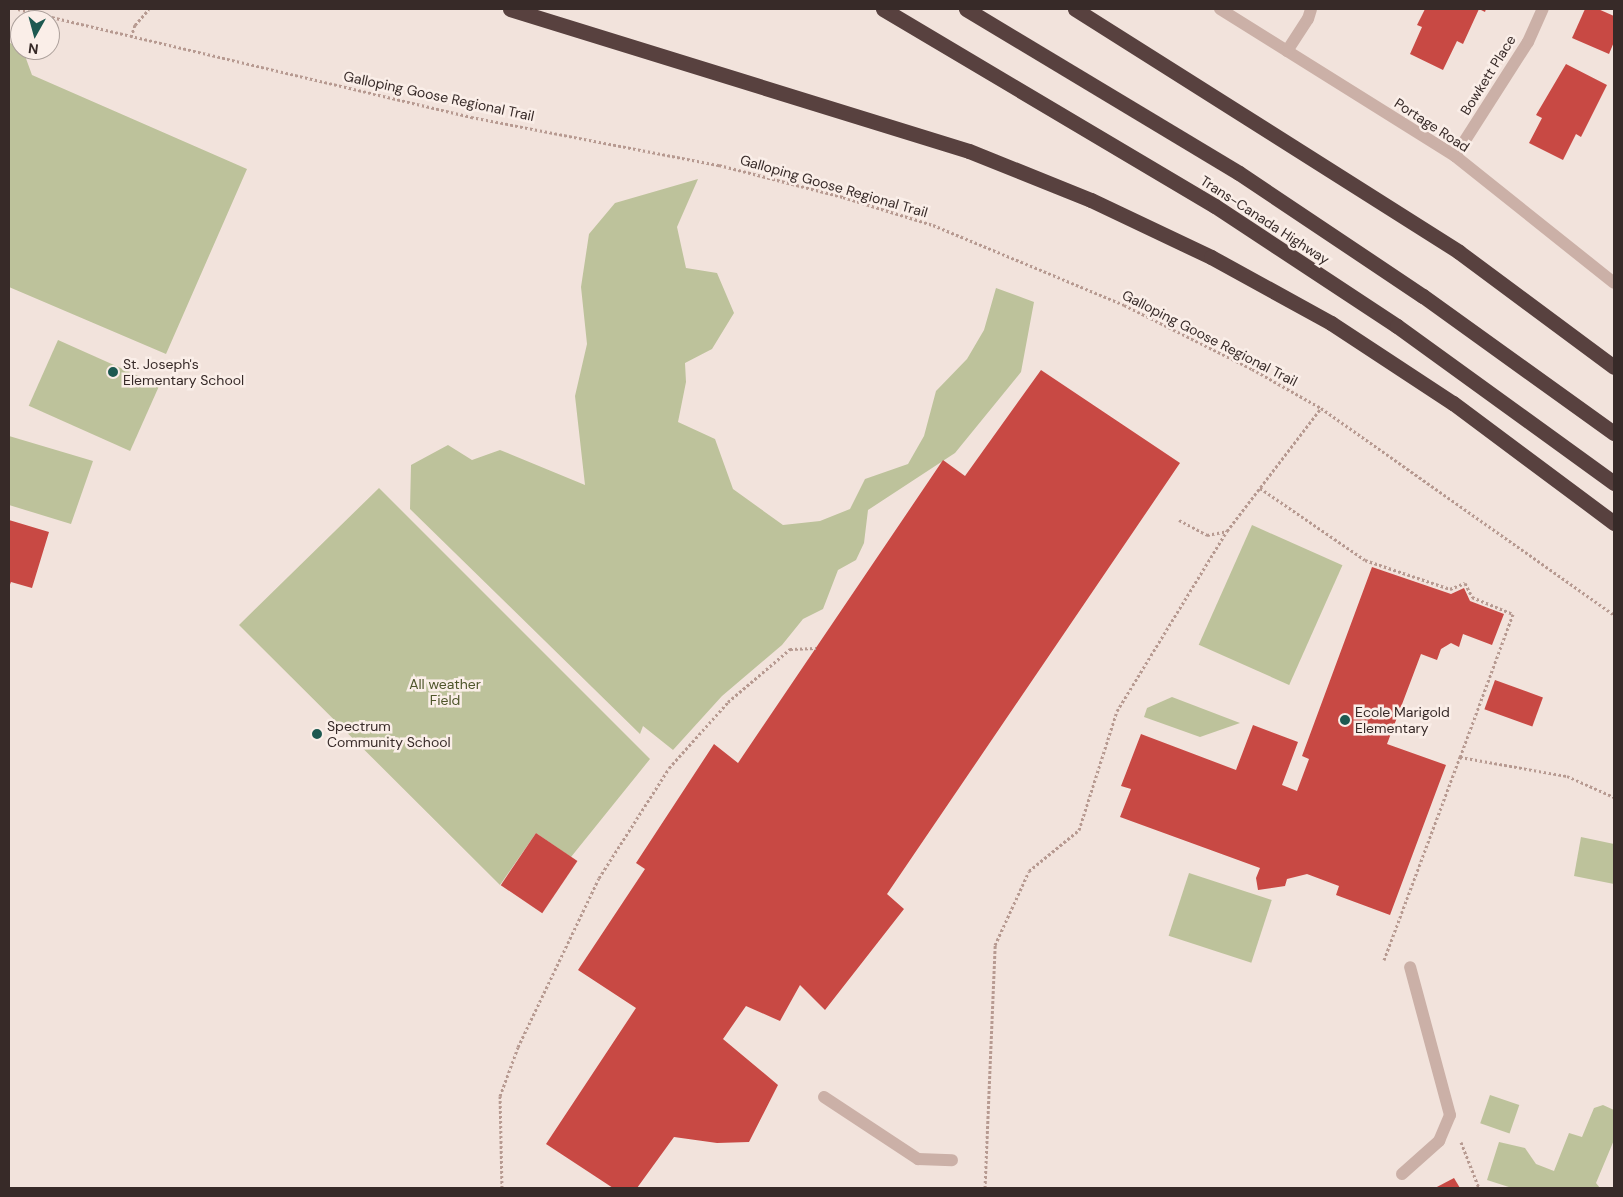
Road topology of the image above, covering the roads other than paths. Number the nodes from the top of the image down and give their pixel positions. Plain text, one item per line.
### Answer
1 (510, 9) edge
2 (882, 9) edge
3 (966, 9) edge
4 (1075, 9) edge
5 (1220, 9) edge
6 (1310, 9) edge
7 (1543, 9) edge
8 (533, 13) edge
9 (1287, 51) junction
10 (1455, 156) junction
11 (1614, 283) edge
12 (1614, 367) edge
13 (1614, 433) edge
14 (1614, 483) edge
15 (1614, 523) edge
16 (1410, 968) dead end
17 (824, 1098) dead end
18 (952, 1160) dead end
19 (1402, 1174) dead end

1 - 8 highway
2 - 14 highway, Trans-Canada Highway
3 - 13 highway, Trans-Canada Highway
4 - 12 highway
5 - 9 street, Portage Road
6 - 9 street
7 - 10 street, Bowkett Place
8 - 15 highway
9 - 10 street, Portage Road
10 - 11 street, Portage Road
16 - 19 street
17 - 18 street

